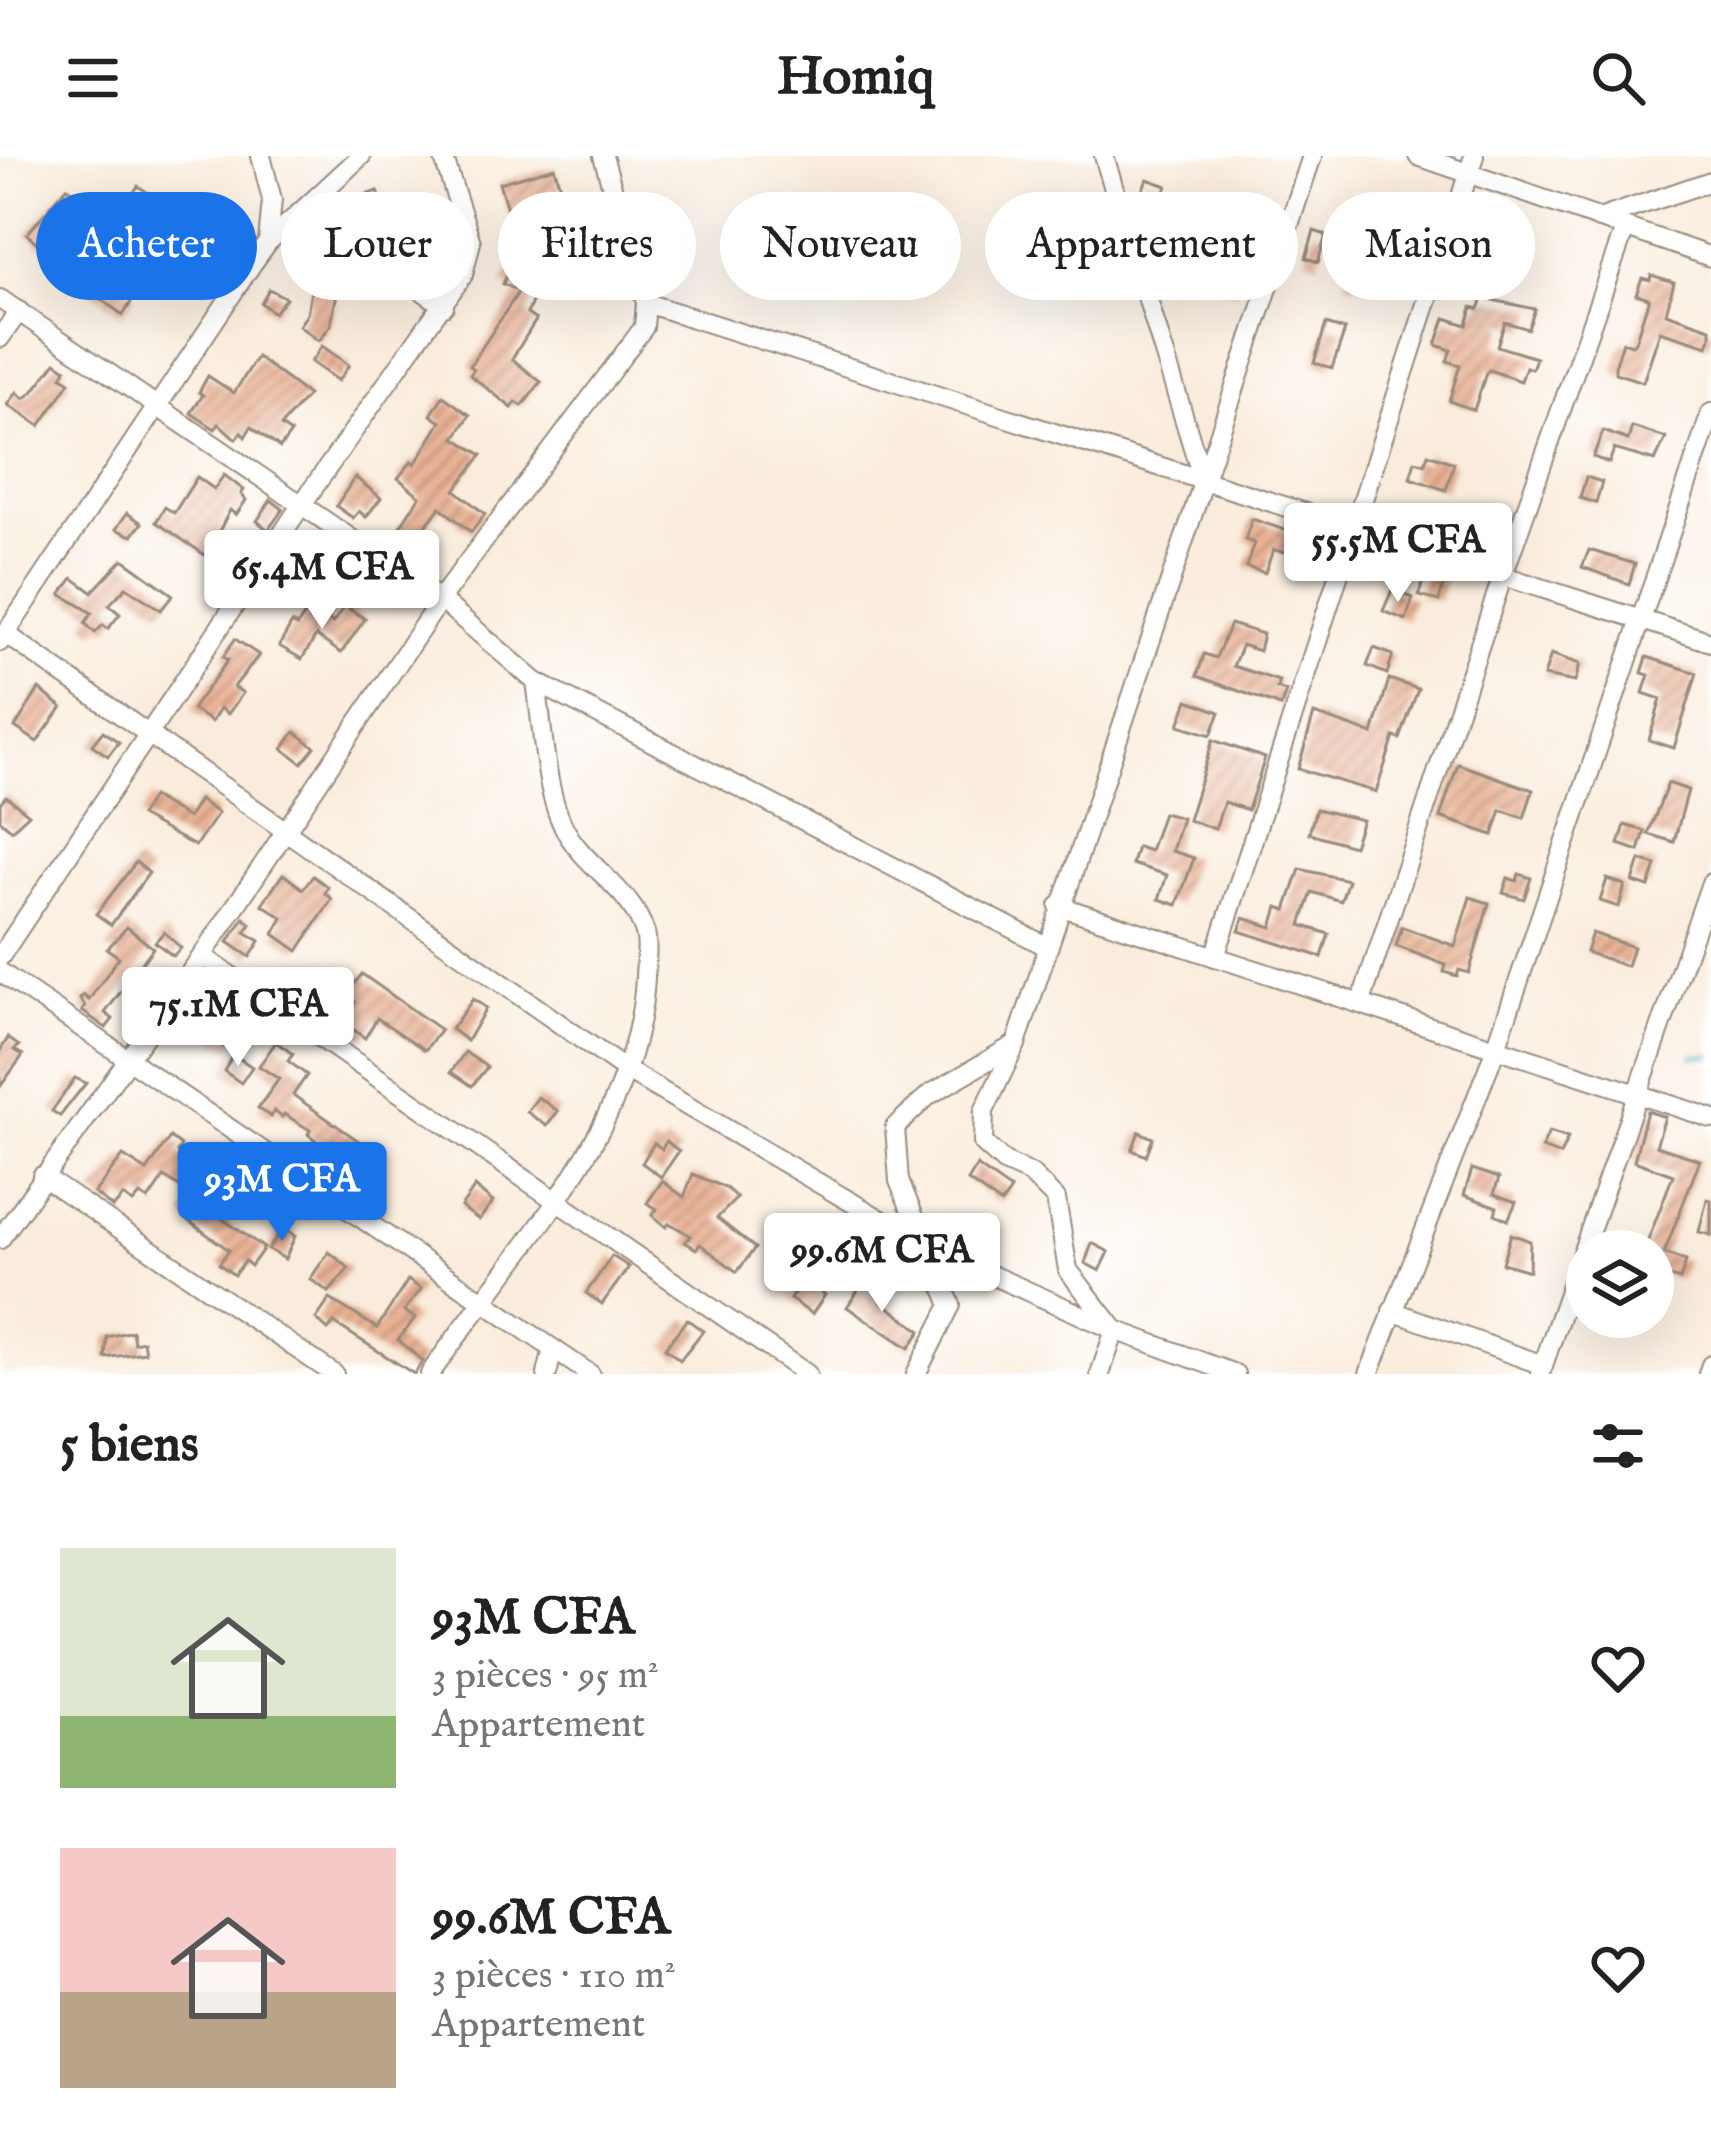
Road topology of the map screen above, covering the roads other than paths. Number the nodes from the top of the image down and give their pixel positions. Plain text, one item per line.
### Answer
1 (260, 156) edge
2 (361, 156) edge
3 (443, 156) edge
4 (603, 156) edge
5 (1104, 156) edge
6 (1312, 156) edge
7 (1418, 156) edge
8 (1472, 165) edge
9 (1711, 181) edge
10 (324, 192) edge
11 (1599, 219) junction
12 (1625, 228) junction
13 (281, 231) edge
14 (268, 242) junction
15 (1711, 257) edge
16 (0, 299) edge
17 (436, 300) edge
18 (646, 303) junction
19 (444, 306) junction
20 (19, 311) junction
21 (0, 338) edge
22 (158, 404) junction
23 (1711, 413) edge
24 (1203, 480) junction
25 (302, 504) junction
26 (1354, 528) junction
27 (1503, 575) junction
28 (441, 600) junction
29 (1641, 620) junction
30 (3, 638) edge
31 (1711, 642) edge
32 (536, 682) junction
33 (148, 734) junction
34 (286, 831) junction
35 (1711, 883) edge
36 (1059, 906) junction
37 (1046, 946) junction
38 (202, 956) junction
39 (0, 957) edge
40 (1215, 957) junction
41 (0, 972) edge
42 (1361, 1002) junction
43 (1016, 1044) junction
44 (1496, 1048) junction
45 (129, 1060) junction
46 (624, 1069) junction
47 (1638, 1094) junction
48 (1711, 1118) edge
49 (42, 1176) junction
50 (557, 1203) junction
51 (0, 1239) edge
52 (926, 1246) junction
53 (481, 1300) junction
54 (1392, 1311) junction
55 (1115, 1330) junction
56 (553, 1349) junction
57 (1711, 1365) edge
58 (1541, 1369) edge
59 (1228, 1373) edge
60 (334, 1374) edge
61 (430, 1374) edge
62 (548, 1374) edge
63 (590, 1374) edge
64 (807, 1374) edge
65 (916, 1374) edge
66 (1100, 1374) edge
67 (1369, 1374) edge
68 (1708, 1374) edge

1 - 14 street
2 - 10 street
3 - 19 street
4 - 18 street
5 - 24 street
6 - 24 street
7 - 8 street
8 - 11 street
8 - 26 street
9 - 11 street
11 - 12 street
12 - 15 street
12 - 27 street
13 - 14 street
14 - 22 street
16 - 20 street
17 - 19 street
18 - 24 street
18 - 28 street
19 - 25 street
20 - 21 street
20 - 22 street
22 - 25 street
22 - 30 street
23 - 29 street
24 - 26 street
24 - 36 street
25 - 28 street
25 - 33 street
26 - 27 street
26 - 40 street
27 - 29 street
27 - 42 street
28 - 32 street
28 - 34 street
29 - 31 street
29 - 44 street
30 - 33 street
32 - 37 street
32 - 46 street
33 - 34 street
33 - 39 street
34 - 38 street
34 - 46 street
35 - 47 street
36 - 37 street
36 - 40 street
37 - 43 street
38 - 45 street
38 - 50 street
40 - 42 street
41 - 45 street
42 - 44 street
43 - 52 street
43 - 55 street
44 - 47 street
44 - 54 street
45 - 49 street
45 - 53 street
46 - 50 street
46 - 52 street
47 - 48 street
47 - 58 street
49 - 51 street
49 - 60 street
50 - 53 street
50 - 64 street
52 - 55 street
52 - 65 street
53 - 56 street
53 - 61 street
54 - 58 street
54 - 67 street
55 - 59 street
55 - 66 street
56 - 62 street
56 - 63 street
57 - 68 street

